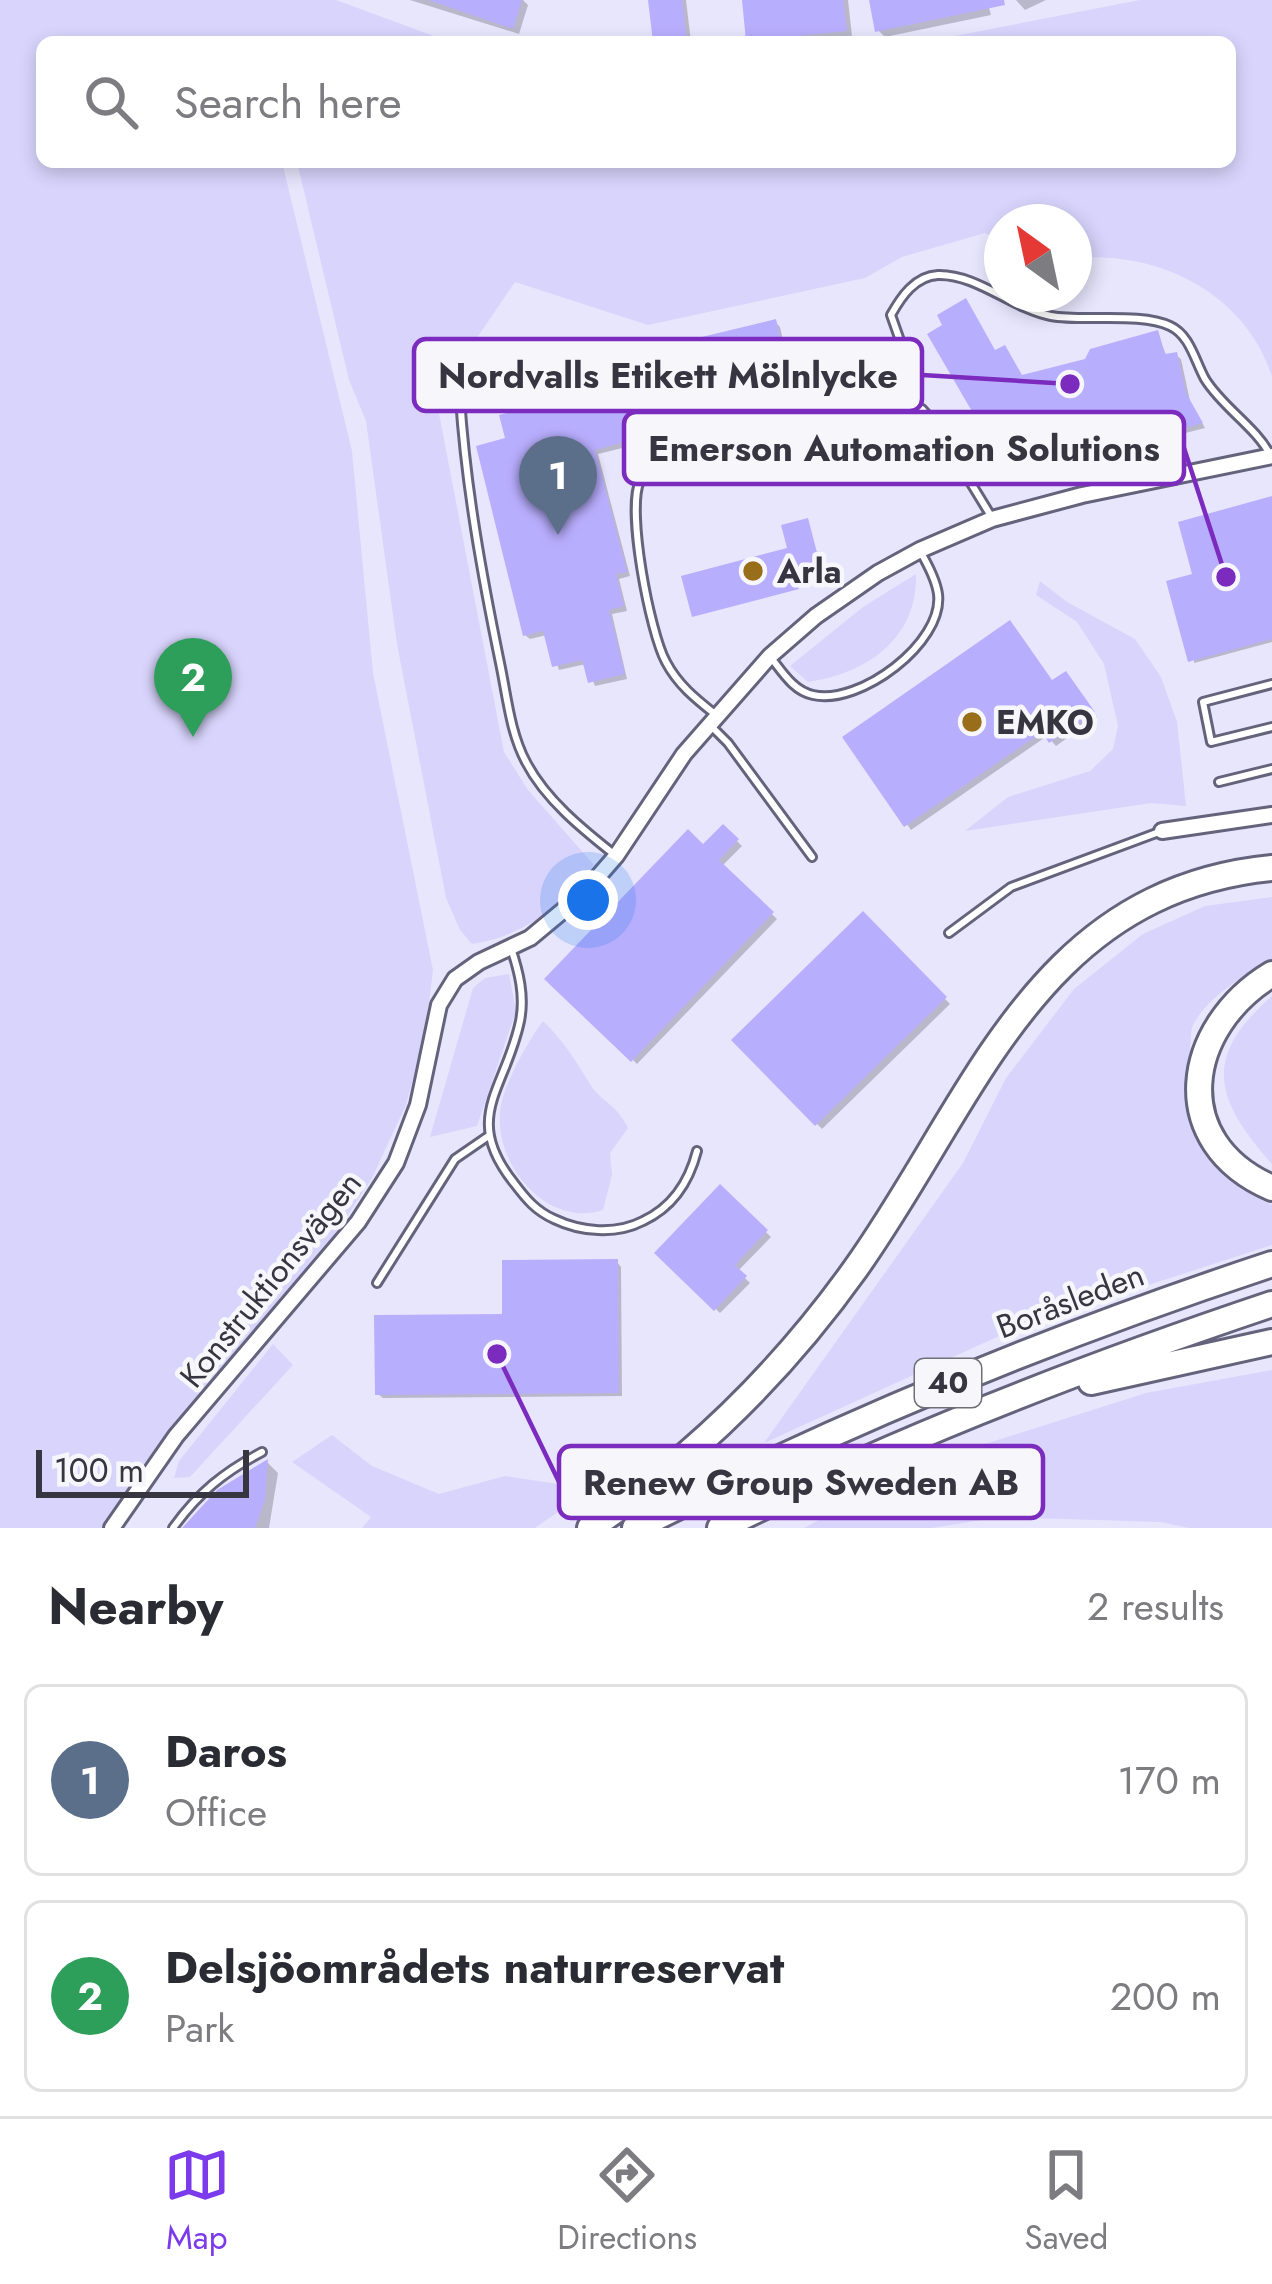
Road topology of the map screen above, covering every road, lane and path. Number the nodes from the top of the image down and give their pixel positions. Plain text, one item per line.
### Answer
1 (460, 398) dead end
2 (913, 405) junction
3 (1272, 456) edge
4 (992, 519) junction
5 (920, 550) junction
6 (770, 656) junction
7 (1272, 684) edge
8 (712, 720) junction
9 (1272, 727) edge
10 (1272, 769) edge
11 (1219, 782) dead end
12 (1272, 815) edge
13 (1162, 831) joint
14 (616, 856) junction
15 (812, 857) dead end
16 (1272, 868) edge
17 (949, 933) dead end
18 (512, 948) junction
19 (1272, 974) edge
20 (487, 1137) junction
21 (697, 1151) dead end
22 (1272, 1188) edge
23 (1272, 1264) edge
24 (377, 1283) dead end
25 (1272, 1304) edge
26 (1272, 1342) edge
27 (996, 1405) junction
28 (262, 1452) dead end
29 (112, 1528) edge
30 (173, 1528) edge
31 (590, 1528) edge
32 (634, 1528) edge
33 (720, 1528) edge

1 - 14 lane
2 - 3 lane
2 - 4 lane
2 - 8 lane
3 - 4 street, Konstruktionsvägen
4 - 5 street, Konstruktionsvägen
5 - 6 street, Konstruktionsvägen
5 - 6 lane
6 - 8 street, Konstruktionsvägen
7 - 9 lane
8 - 14 street, Konstruktionsvägen
8 - 15 lane
10 - 11 lane
12 - 13 street
13 - 17 lane
14 - 18 street, Konstruktionsvägen
16 - 31 highway
18 - 20 lane
18 - 29 street, Konstruktionsvägen
19 - 22 highway
20 - 21 lane
20 - 24 lane
23 - 32 highway, Boråsleden / 40
25 - 27 highway, 40
26 - 27 highway
27 - 33 highway, 40
28 - 30 lane

